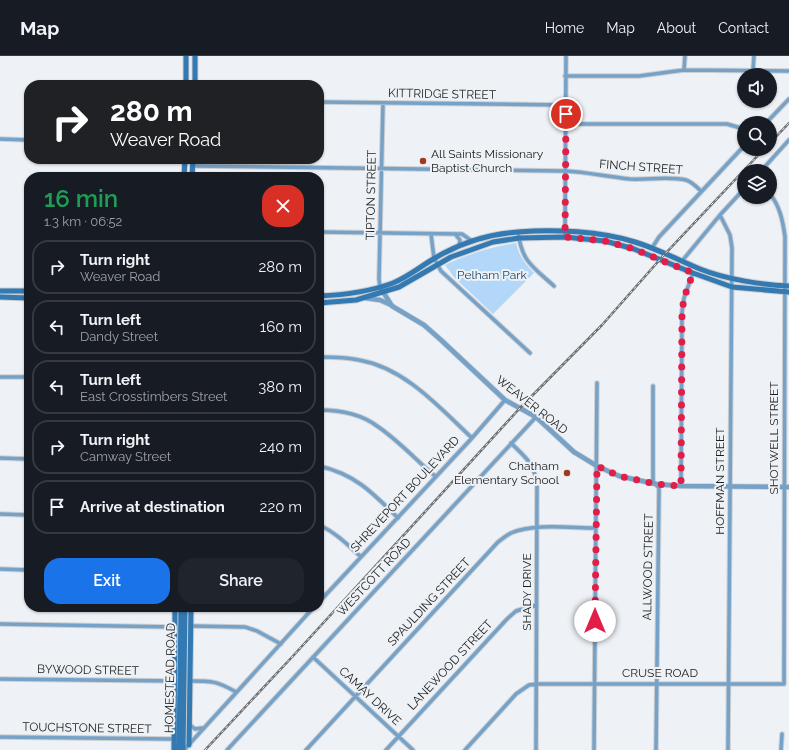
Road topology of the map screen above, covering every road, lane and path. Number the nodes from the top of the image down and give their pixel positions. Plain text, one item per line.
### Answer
1 (186, 56) edge
2 (195, 56) edge
3 (566, 56) edge
4 (685, 56) edge
5 (754, 56) edge
6 (754, 68) edge
7 (684, 70) junction
8 (737, 70) edge
9 (186, 71) junction
10 (195, 71) junction
11 (777, 71) edge
12 (789, 71) edge
13 (565, 76) junction
14 (186, 80) edge
15 (195, 80) edge
16 (789, 99) edge
17 (324, 102) edge
18 (383, 103) junction
19 (565, 105) junction
20 (773, 116) edge
21 (566, 124) junction
22 (737, 127) edge
23 (0, 139) edge
24 (24, 140) edge
25 (789, 140) edge
26 (737, 153) edge
27 (767, 164) edge
28 (192, 166) joint
29 (381, 168) junction
30 (565, 171) junction
31 (192, 172) edge
32 (701, 191) junction
33 (737, 197) edge
34 (776, 204) edge
35 (720, 215) junction
36 (565, 231) junction
37 (324, 232) edge
38 (380, 233) junction
39 (431, 234) junction
40 (455, 234) junction
41 (519, 235) junction
42 (565, 237) junction
43 (472, 241) junction
44 (459, 246) junction
45 (652, 248) junction
46 (434, 258) junction
47 (682, 261) junction
48 (437, 265) junction
49 (693, 273) junction
50 (732, 279) junction
51 (554, 286) dead end
52 (787, 286) edge
53 (732, 287) junction
54 (382, 290) junction
55 (0, 291) edge
56 (23, 291) joint
57 (787, 292) edge
58 (324, 296) edge
59 (0, 297) edge
60 (22, 298) joint
61 (364, 298) junction
62 (324, 302) edge
63 (392, 306) junction
64 (530, 353) dead end
65 (324, 357) edge
66 (0, 377) edge
67 (24, 377) edge
68 (597, 383) dead end
69 (653, 386) dead end
70 (505, 400) junction
71 (324, 410) edge
72 (536, 417) junction
73 (472, 438) junction
74 (511, 443) junction
75 (0, 458) edge
76 (24, 459) edge
77 (597, 466) junction
78 (324, 467) edge
79 (435, 476) junction
80 (656, 484) junction
81 (681, 486) junction
82 (730, 487) junction
83 (786, 487) edge
84 (0, 514) edge
85 (24, 515) edge
86 (398, 518) junction
87 (324, 527) edge
88 (537, 527) junction
89 (596, 528) junction
90 (361, 557) junction
91 (0, 569) edge
92 (24, 570) edge
93 (325, 595) edge
94 (536, 605) junction
95 (176, 612) edge
96 (181, 612) edge
97 (185, 612) edge
98 (191, 612) edge
99 (310, 612) edge
100 (0, 624) edge
101 (191, 626) junction
102 (175, 627) junction
103 (281, 644) junction
104 (313, 657) junction
105 (0, 678) edge
106 (182, 681) junction
107 (595, 683) junction
108 (656, 683) junction
109 (536, 684) junction
110 (729, 684) junction
111 (784, 684) joint
112 (236, 692) junction
113 (355, 696) junction
114 (190, 725) junction
115 (203, 728) junction
116 (782, 734) dead end
117 (398, 736) junction
118 (0, 737) edge
119 (174, 739) junction
120 (189, 746) junction
121 (174, 750) edge
122 (179, 750) edge
123 (184, 750) edge
124 (227, 750) edge
125 (306, 750) edge
126 (386, 750) edge
127 (413, 750) edge
128 (465, 750) edge
129 (536, 750) edge
130 (594, 750) edge
131 (656, 750) edge
132 (728, 750) edge
133 (781, 750) edge

1 - 9 main road
2 - 10 main road
3 - 13 street
4 - 7 street
5 - 6 street
7 - 8 street
7 - 13 street
9 - 10 main road
9 - 14 main road
10 - 15 main road
11 - 12 street
13 - 19 street
16 - 20 street
17 - 18 street, KITTRIDGE STREET
18 - 19 street, KITTRIDGE STREET
18 - 29 street, TIPTON STREET
19 - 21 street
21 - 22 street
21 - 30 street
23 - 24 street
25 - 27 street
26 - 32 street
28 - 29 street, FINCH STREET
28 - 31 main road
29 - 30 street, FINCH STREET
29 - 38 street, TIPTON STREET
30 - 32 street, FINCH STREET
30 - 36 street
32 - 45 street
33 - 35 street
34 - 52 street, SHOTWELL STREET
35 - 47 street
35 - 50 street, HOFFMAN STREET
36 - 41 main road
36 - 42 street
36 - 45 main road
37 - 38 street
38 - 39 street
38 - 54 street, TIPTON STREET
39 - 40 street
39 - 46 street
40 - 43 street
40 - 44 street
41 - 42 main road
41 - 43 main road
41 - 48 main road
41 - 51 street
42 - 49 main road
43 - 44 main road
44 - 46 main road
45 - 47 main road
46 - 48 street
46 - 54 main road
47 - 50 main road
48 - 54 main road
48 - 64 street
49 - 53 main road
49 - 81 street
50 - 52 main road
50 - 53 street, HOFFMAN STREET
52 - 57 street, SHOTWELL STREET
53 - 57 main road
53 - 82 street, HOFFMAN STREET
54 - 58 main road
54 - 61 main road
54 - 63 street, WEAVER ROAD
55 - 56 main road
56 - 60 main road
57 - 83 street, SHOTWELL STREET
59 - 60 main road
61 - 62 main road
61 - 63 street
63 - 70 street, WEAVER ROAD
65 - 73 street
66 - 67 street
68 - 77 street
69 - 80 street, ALLWOOD STREET
70 - 72 street, WEAVER ROAD
70 - 73 street, SHREVEPORT BOULEVARD
71 - 79 street
72 - 74 street, WESTCOTT ROAD
72 - 77 street, WEAVER ROAD
73 - 79 street, SHREVEPORT BOULEVARD
74 - 88 street, SHADY DRIVE
74 - 104 street, WESTCOTT ROAD
75 - 76 street
77 - 80 street, WEAVER ROAD
77 - 89 street
78 - 86 street
79 - 86 street, SHREVEPORT BOULEVARD
80 - 81 street, WEAVER ROAD
80 - 108 street, ALLWOOD STREET
81 - 82 street, WEAVER ROAD
82 - 83 street, WEAVER ROAD
82 - 110 street, HOFFMAN STREET
83 - 111 street, SHOTWELL STREET
84 - 85 street
86 - 90 street, SHREVEPORT BOULEVARD
87 - 90 street
88 - 89 street, SPAULDING STREET
88 - 94 street, SHADY DRIVE
88 - 113 street, SPAULDING STREET
89 - 107 street
90 - 93 street, SHREVEPORT BOULEVARD
91 - 92 street
94 - 109 street, SHADY DRIVE
94 - 117 street, LANEWOOD STREET
95 - 102 main road
96 - 106 main road, HOMESTEAD ROAD
97 - 106 main road, HOMESTEAD ROAD
98 - 101 main road
99 - 103 street
100 - 102 street
101 - 103 street
101 - 106 main road
102 - 106 main road
103 - 112 street
104 - 113 street, CAMAY DRIVE
104 - 124 street, WESTCOTT ROAD
105 - 106 street, BYWOOD STREET
106 - 112 street, BYWOOD STREET
106 - 114 main road
106 - 119 main road
106 - 122 main road, HOMESTEAD ROAD
106 - 123 main road, HOMESTEAD ROAD
107 - 108 street, CRUSE ROAD
107 - 109 street, CRUSE ROAD
107 - 130 street
108 - 110 street, CRUSE ROAD
108 - 131 street, ALLWOOD STREET
109 - 128 street
109 - 129 street, SHADY DRIVE
110 - 111 street, CRUSE ROAD
110 - 132 street, HOFFMAN STREET
112 - 115 street
113 - 117 street, CAMAY DRIVE
113 - 125 street, SPAULDING STREET
114 - 115 street
114 - 120 main road
115 - 120 street
116 - 133 street
117 - 126 street, LANEWOOD STREET
117 - 127 street, CAMAY DRIVE
118 - 119 street, TOUCHSTONE STREET
119 - 121 main road
120 - 123 street

